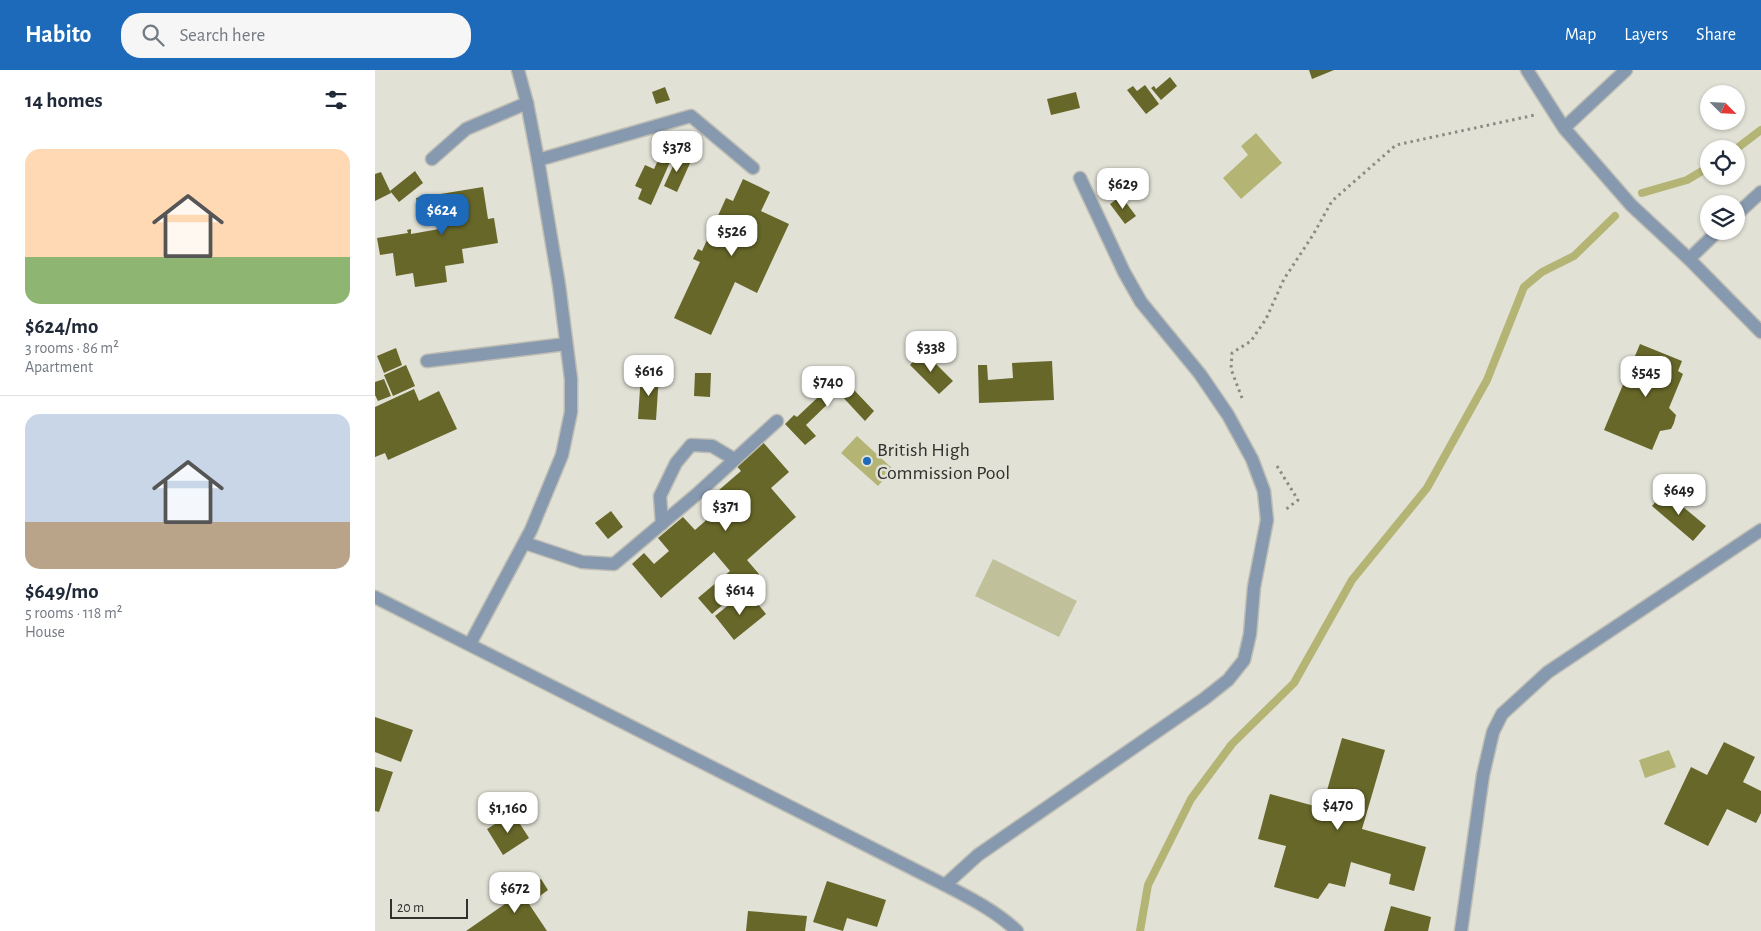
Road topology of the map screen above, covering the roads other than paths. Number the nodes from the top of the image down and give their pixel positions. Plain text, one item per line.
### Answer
1 (518, 70) edge
2 (1527, 70) edge
3 (1626, 70) edge
4 (527, 103) junction
5 (1564, 128) junction
6 (433, 159) dead end
7 (538, 160) junction
8 (753, 168) dead end
9 (1080, 178) dead end
10 (1761, 192) edge
11 (1745, 207) edge
12 (1709, 240) edge
13 (1689, 259) junction
14 (1761, 332) edge
15 (566, 344) junction
16 (427, 361) dead end
17 (777, 421) dead end
18 (734, 459) junction
19 (662, 524) junction
20 (1761, 530) edge
21 (525, 543) junction
22 (375, 597) edge
23 (470, 644) junction
24 (945, 884) junction
25 (1017, 931) edge
26 (1461, 931) edge

1 - 4 street
2 - 5 street
3 - 5 street
4 - 6 street
4 - 7 street
5 - 13 street
7 - 8 street
7 - 15 street
9 - 24 street
10 - 11 street
12 - 13 street
13 - 14 street
15 - 16 street
15 - 21 street
17 - 18 street
18 - 19 street
18 - 19 street
19 - 21 street
20 - 26 street
21 - 23 street
22 - 23 street
23 - 24 street
24 - 25 street

